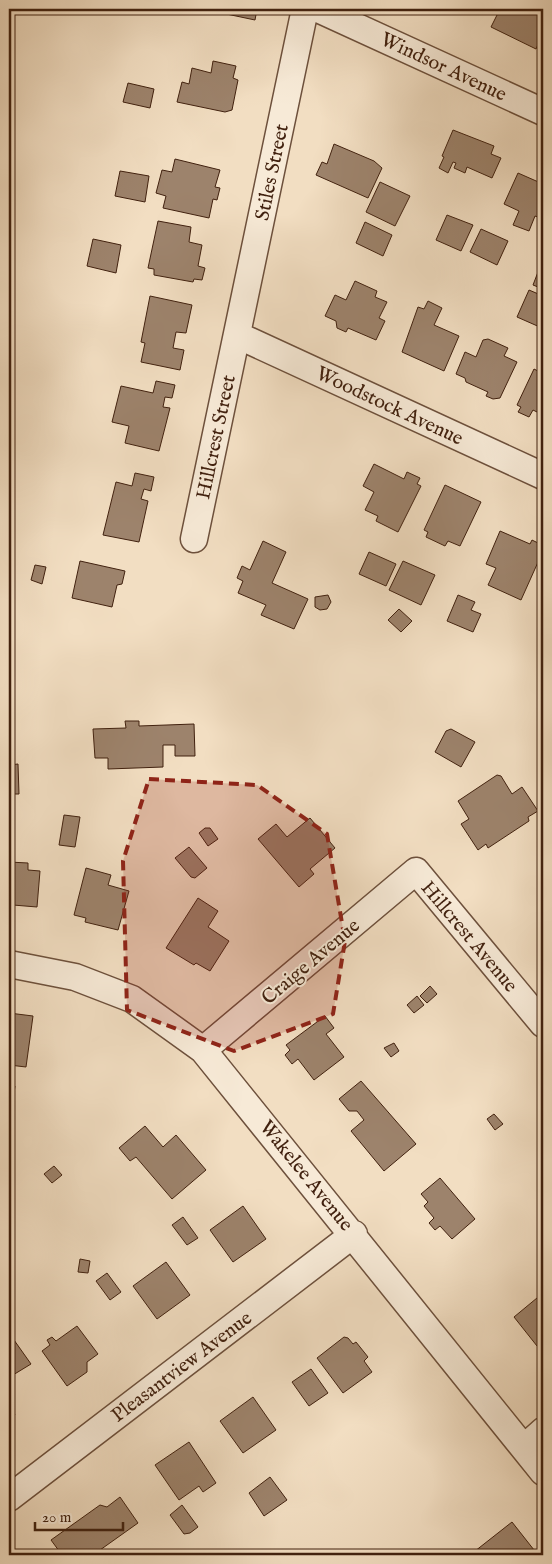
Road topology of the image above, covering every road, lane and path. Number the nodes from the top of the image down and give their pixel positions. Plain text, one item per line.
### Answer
1 (305, 9) edge
2 (318, 9) edge
3 (543, 112) edge
4 (236, 335) junction
5 (543, 476) edge
6 (194, 539) dead end
7 (416, 871) joint
8 (9, 964) edge
9 (543, 1024) edge
10 (204, 1050) junction
11 (354, 1234) junction
12 (534, 1439) edge
13 (543, 1472) edge
14 (9, 1498) edge

1 - 4 street, Stiles Street
2 - 3 street, Windsor Avenue
4 - 5 street, Woodstock Avenue
4 - 6 street, Hillcrest Street
7 - 9 street, Hillcrest Avenue
7 - 10 street, Craige Avenue
8 - 10 street, Wakelee Avenue
10 - 11 street, Wakelee Avenue
11 - 12 street, Wakelee Avenue
11 - 14 street, Pleasantview Avenue
12 - 13 street, Wakelee Avenue

